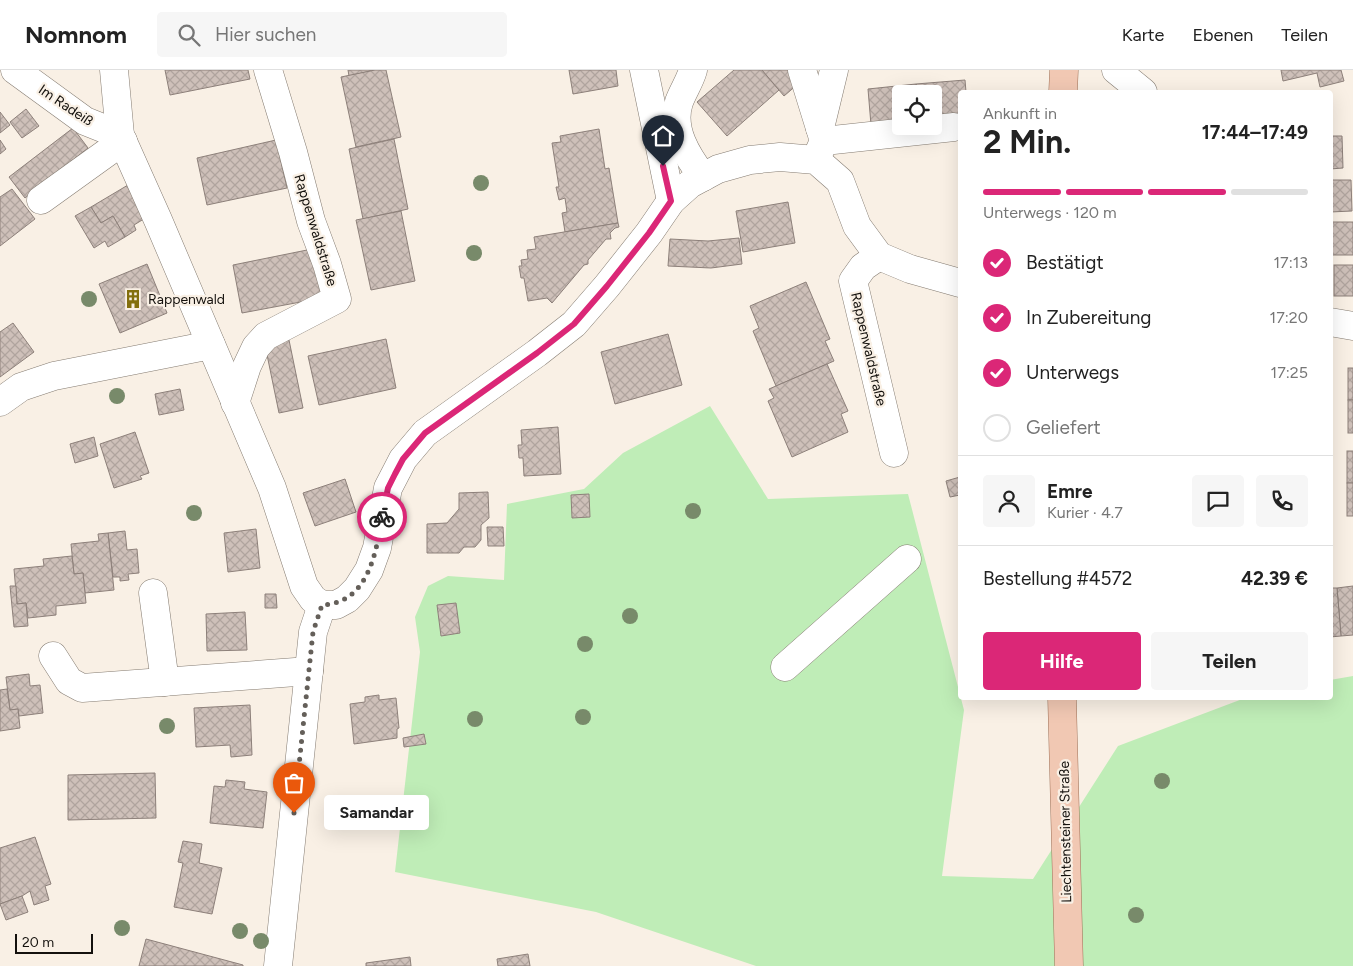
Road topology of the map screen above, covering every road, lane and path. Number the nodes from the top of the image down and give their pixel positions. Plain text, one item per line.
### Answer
1 (16, 70) edge
2 (114, 70) edge
3 (268, 70) edge
4 (644, 70) edge
5 (693, 70) edge
6 (802, 70) edge
7 (834, 70) edge
8 (1064, 70) edge
9 (1116, 70) edge
10 (1064, 90) edge
11 (1141, 90) edge
12 (954, 127) dead end
13 (122, 138) junction
14 (820, 143) junction
15 (703, 177) junction
16 (41, 200) dead end
17 (671, 201) junction
18 (878, 256) junction
19 (958, 282) edge
20 (1333, 323) edge
21 (1353, 326) edge
22 (211, 345) junction
23 (0, 402) edge
24 (235, 403) junction
25 (894, 453) dead end
26 (907, 559) dead end
27 (152, 594) dead end
28 (322, 605) junction
29 (53, 656) dead end
30 (784, 667) dead end
31 (309, 671) junction
32 (165, 682) junction
33 (1062, 700) edge
34 (278, 966) edge
35 (1068, 966) edge

1 - 13 street, Im Radeiß
2 - 13 street
3 - 24 street, Rappenwaldstraße
4 - 17 street
5 - 15 street
6 - 14 street
7 - 14 street
8 - 10 main road
9 - 11 street
12 - 14 street
13 - 16 street
13 - 22 street
14 - 15 street
14 - 18 street
15 - 17 street
17 - 28 street
18 - 19 street
18 - 25 street, Rappenwaldstraße
20 - 21 street
22 - 23 street
22 - 24 street
24 - 28 street
26 - 30 street
27 - 32 street
28 - 31 street
29 - 32 street
31 - 32 street
31 - 34 street
33 - 35 main road, Liechtensteiner Straße

